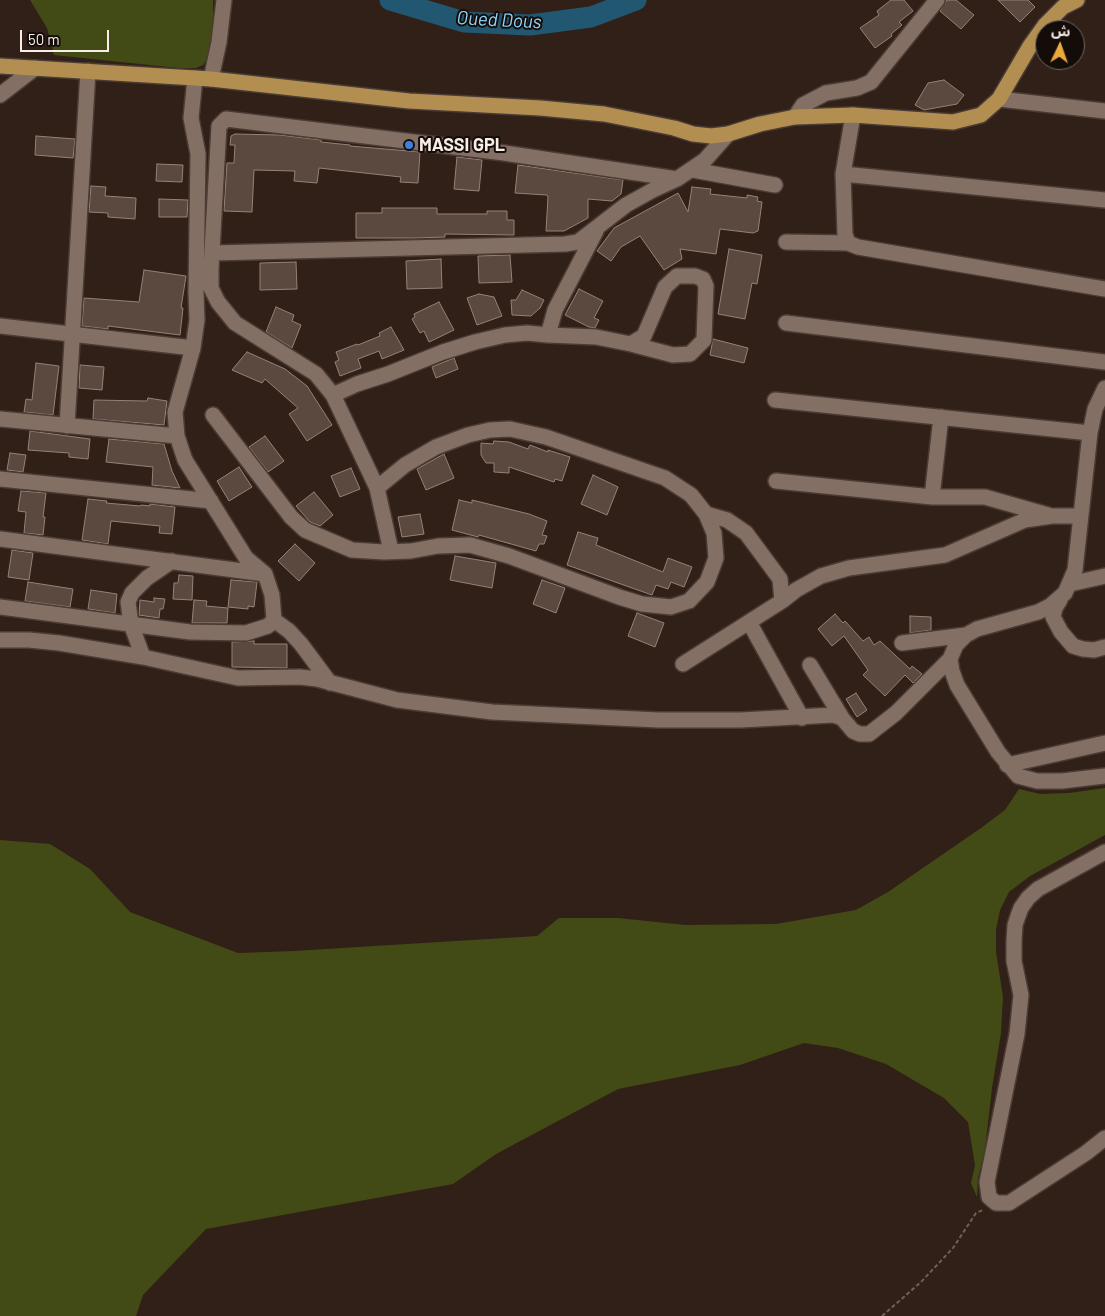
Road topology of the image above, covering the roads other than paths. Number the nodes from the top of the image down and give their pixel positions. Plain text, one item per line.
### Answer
1 (224, 0) edge
2 (938, 0) edge
3 (1077, 0) edge
4 (0, 66) edge
5 (35, 68) junction
6 (88, 72) junction
7 (195, 78) junction
8 (211, 79) junction
9 (0, 95) edge
10 (999, 100) junction
11 (1105, 110) edge
12 (853, 115) junction
13 (795, 117) junction
14 (728, 134) junction
15 (692, 170) junction
16 (843, 174) junction
17 (677, 179) junction
18 (775, 185) dead end
19 (1105, 200) edge
20 (598, 228) junction
21 (786, 242) dead end
22 (848, 243) junction
23 (213, 253) junction
24 (1105, 289) edge
25 (786, 323) dead end
26 (0, 326) edge
27 (72, 334) junction
28 (548, 334) junction
29 (631, 344) junction
30 (193, 348) junction
31 (1105, 362) edge
32 (1105, 388) edge
33 (333, 395) junction
34 (775, 400) dead end
35 (213, 415) dead end
36 (941, 418) junction
37 (0, 419) edge
38 (67, 426) junction
39 (1090, 433) junction
40 (176, 436) junction
41 (0, 480) edge
42 (776, 481) dead end
43 (377, 488) junction
44 (932, 497) junction
45 (212, 501) junction
46 (706, 514) junction
47 (1052, 516) junction
48 (1080, 516) junction
49 (0, 539) edge
50 (391, 551) junction
51 (172, 561) junction
52 (265, 574) junction
53 (1105, 576) edge
54 (1070, 584) junction
55 (1060, 600) junction
56 (782, 601) junction
57 (0, 607) edge
58 (274, 620) junction
59 (749, 622) junction
60 (130, 624) junction
61 (966, 635) junction
62 (0, 640) edge
63 (902, 643) dead end
64 (1105, 647) edge
65 (144, 657) junction
66 (950, 659) junction
67 (683, 664) dead end
68 (810, 665) dead end
69 (330, 682) junction
70 (802, 718) junction
71 (842, 718) junction
72 (1105, 744) edge
73 (1007, 765) junction
74 (1105, 776) edge
75 (1105, 852) edge
76 (1105, 1138) edge

1 - 8 street
2 - 13 street
3 - 10 main road
4 - 5 main road
5 - 6 main road
5 - 9 street
6 - 7 main road
6 - 27 street
7 - 8 main road
7 - 30 street
8 - 14 main road
10 - 11 street
10 - 12 main road
12 - 13 main road
12 - 16 street
13 - 14 main road
14 - 15 street
15 - 17 street
15 - 18 street
16 - 19 street
16 - 22 street
17 - 20 street
17 - 23 street
20 - 23 street
20 - 28 street
21 - 22 street
22 - 24 street
23 - 33 street
25 - 31 street
26 - 27 street
27 - 30 street
27 - 38 street
28 - 29 street
28 - 33 street
29 - 29 street
30 - 40 street
32 - 39 street
33 - 43 street
34 - 36 street
35 - 50 street
36 - 39 street
36 - 44 street
37 - 38 street
38 - 40 street
39 - 48 street
40 - 45 street
41 - 45 street
42 - 44 street
43 - 46 street
43 - 50 street
44 - 47 street
45 - 52 street
46 - 50 street
46 - 56 street
47 - 48 street
47 - 56 street
48 - 54 street
49 - 51 street
51 - 52 street
51 - 60 street
52 - 58 street
53 - 54 street
54 - 55 street
55 - 61 street
55 - 64 street
56 - 59 street
57 - 60 street
58 - 60 street
58 - 69 street
59 - 67 street
59 - 70 street
60 - 65 street
61 - 63 street
61 - 66 street
62 - 65 street
65 - 69 street
66 - 71 street
66 - 73 street
68 - 71 street
69 - 70 street
70 - 71 street
72 - 73 street
73 - 74 street
75 - 76 street

